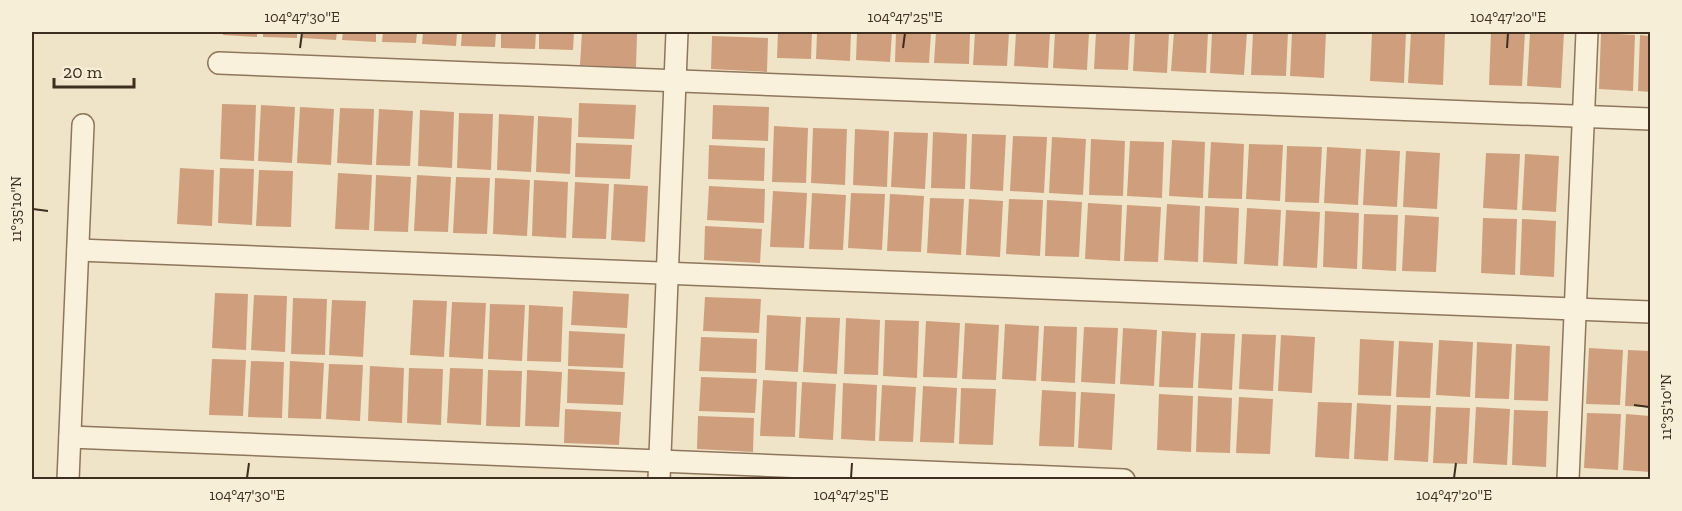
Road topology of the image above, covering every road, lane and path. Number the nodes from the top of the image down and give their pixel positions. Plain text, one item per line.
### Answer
1 (677, 32) edge
2 (1587, 32) edge
3 (219, 63) dead end
4 (675, 81) junction
5 (1582, 117) junction
6 (1650, 119) edge
7 (83, 124) dead end
8 (78, 249) junction
9 (668, 273) junction
10 (1575, 309) junction
11 (1650, 312) edge
12 (70, 437) junction
13 (660, 470) edge
14 (68, 480) edge
15 (1124, 480) edge
16 (1569, 480) edge

1 - 4 street
2 - 5 street
3 - 4 street
4 - 5 street
4 - 9 street
5 - 6 street
5 - 10 street
7 - 8 street
8 - 9 street
8 - 12 street
9 - 10 street
9 - 13 street
10 - 11 street
10 - 16 street
12 - 13 street
12 - 14 street
13 - 15 street

